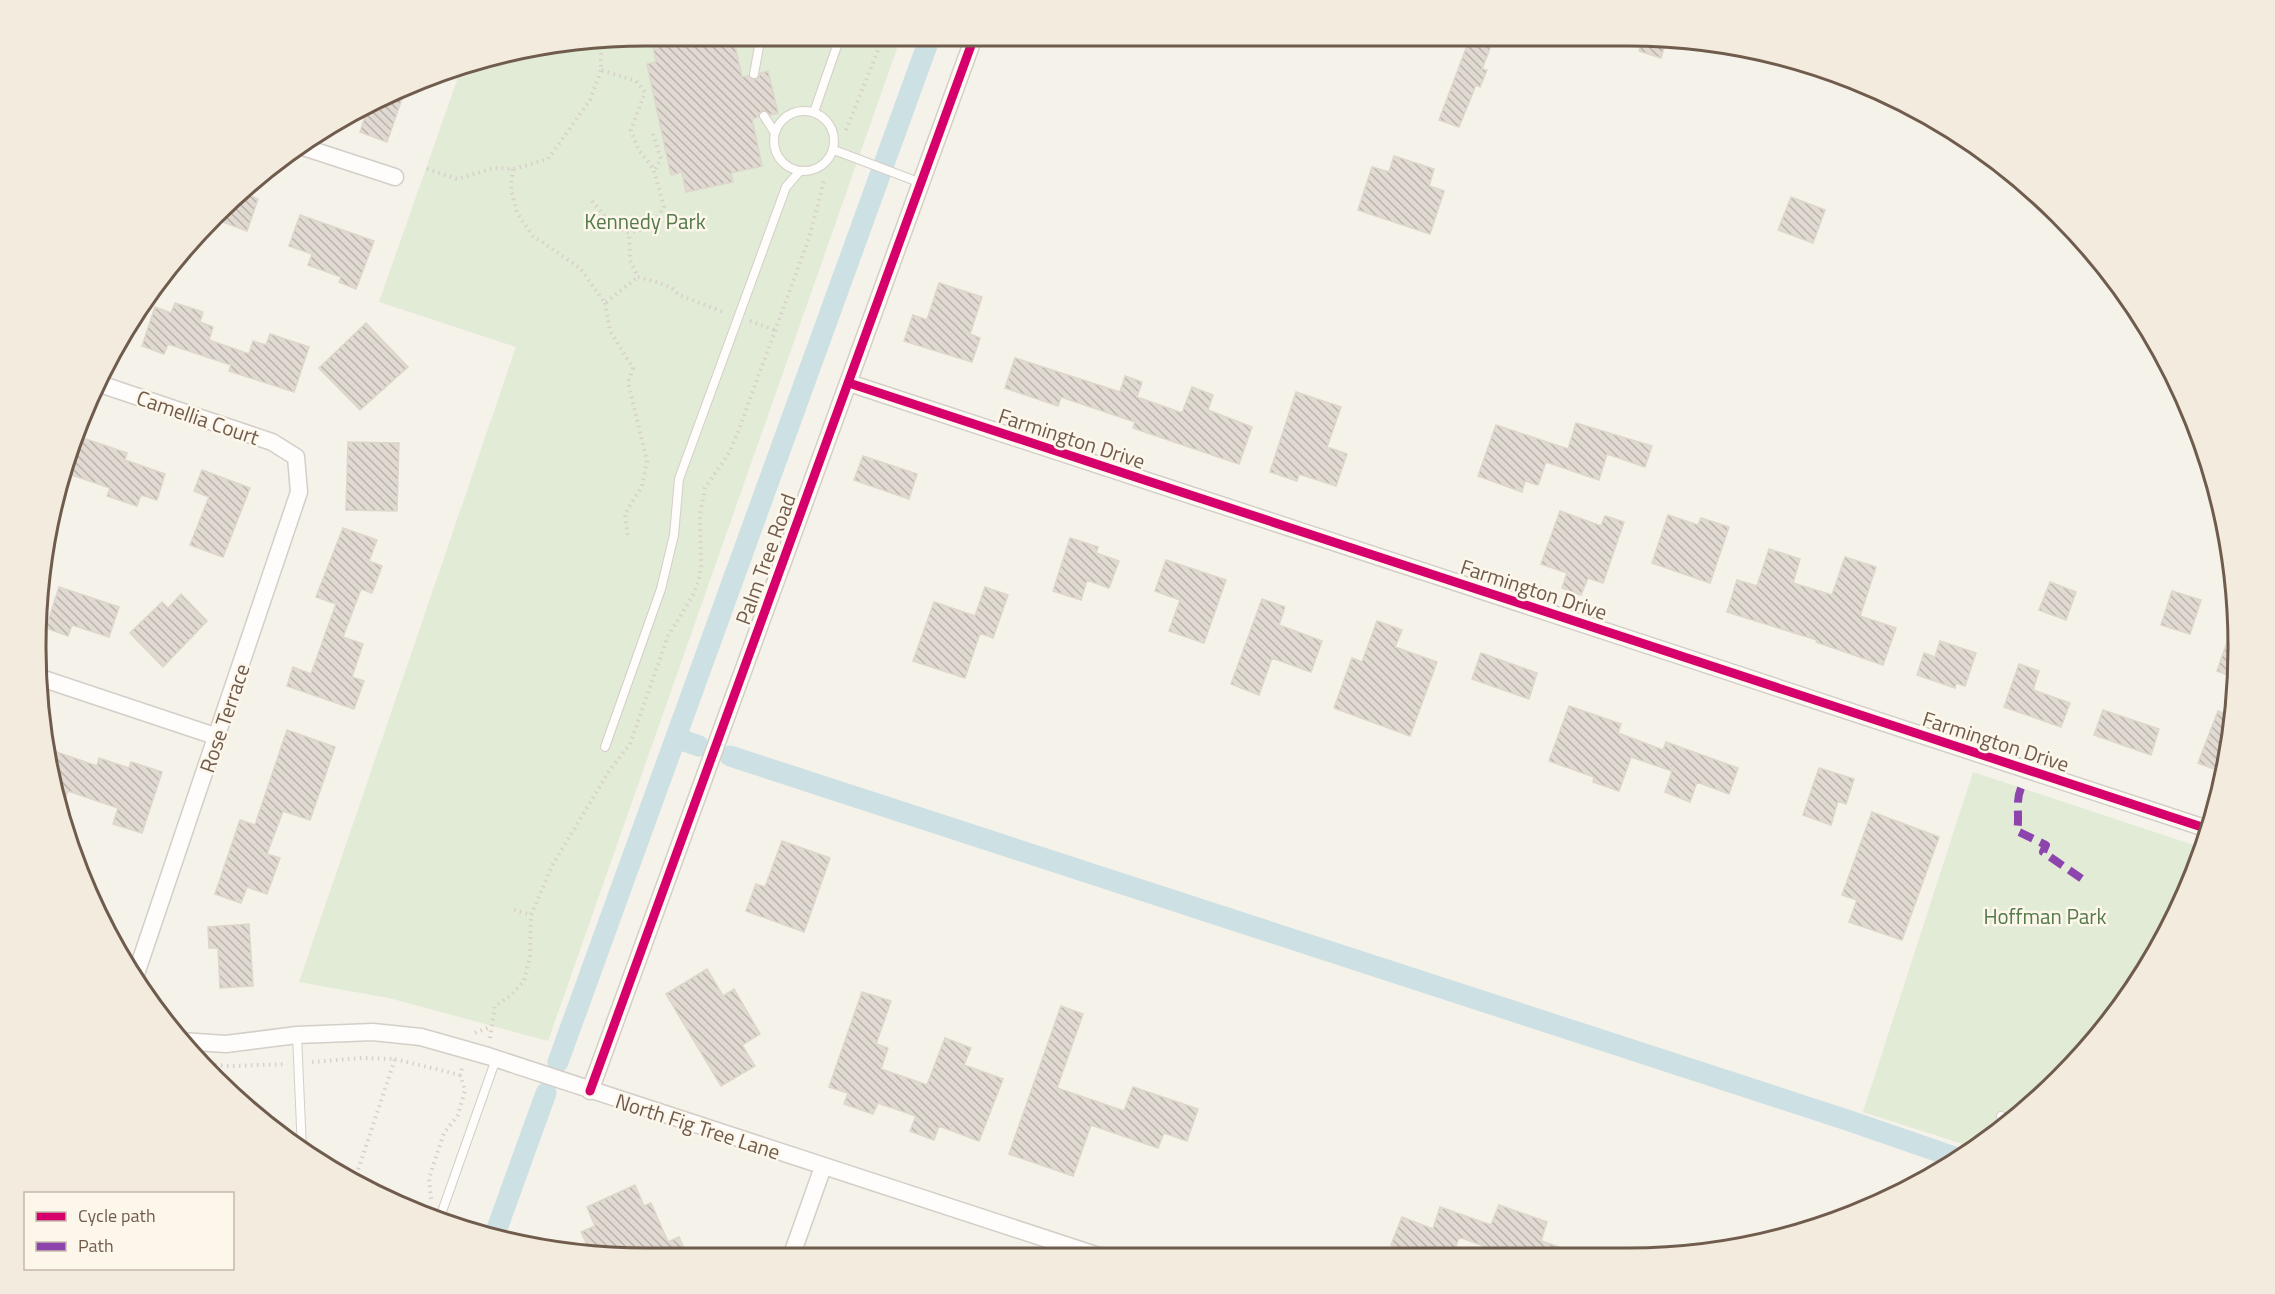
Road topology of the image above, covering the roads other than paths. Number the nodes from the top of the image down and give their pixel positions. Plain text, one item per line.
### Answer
1 (759, 46) edge
2 (837, 46) edge
3 (970, 46) edge
4 (754, 74) dead end
5 (814, 112) junction
6 (764, 116) dead end
7 (775, 133) junction
8 (311, 150) edge
9 (834, 150) junction
10 (800, 171) junction
11 (395, 177) dead end
12 (914, 180) junction
13 (849, 383) junction
14 (106, 386) edge
15 (296, 457) joint
16 (48, 680) edge
17 (218, 737) junction
18 (605, 747) dead end
19 (2201, 827) edge
20 (139, 966) edge
21 (297, 1035) junction
22 (195, 1042) edge
23 (495, 1059) junction
24 (590, 1090) junction
25 (301, 1138) edge
26 (823, 1167) junction
27 (442, 1212) edge
28 (794, 1248) edge
29 (1074, 1248) edge

1 - 4 lane
2 - 5 lane
3 - 12 street, Palm Tree Road
5 - 7 lane
5 - 9 lane
6 - 7 lane
7 - 10 lane
8 - 11 street
9 - 10 lane
9 - 12 lane
10 - 18 lane
12 - 13 street, Palm Tree Road
13 - 19 street, Farmington Drive
13 - 24 street, Palm Tree Road
14 - 15 street, Camellia Court
15 - 17 street, Rose Terrace
16 - 17 street
17 - 20 street, Rose Terrace
21 - 22 street, North Fig Tree Lane
21 - 23 street, North Fig Tree Lane
21 - 25 lane
23 - 24 street, North Fig Tree Lane
23 - 27 lane
24 - 26 street, North Fig Tree Lane
26 - 28 street
26 - 29 street, North Fig Tree Lane

